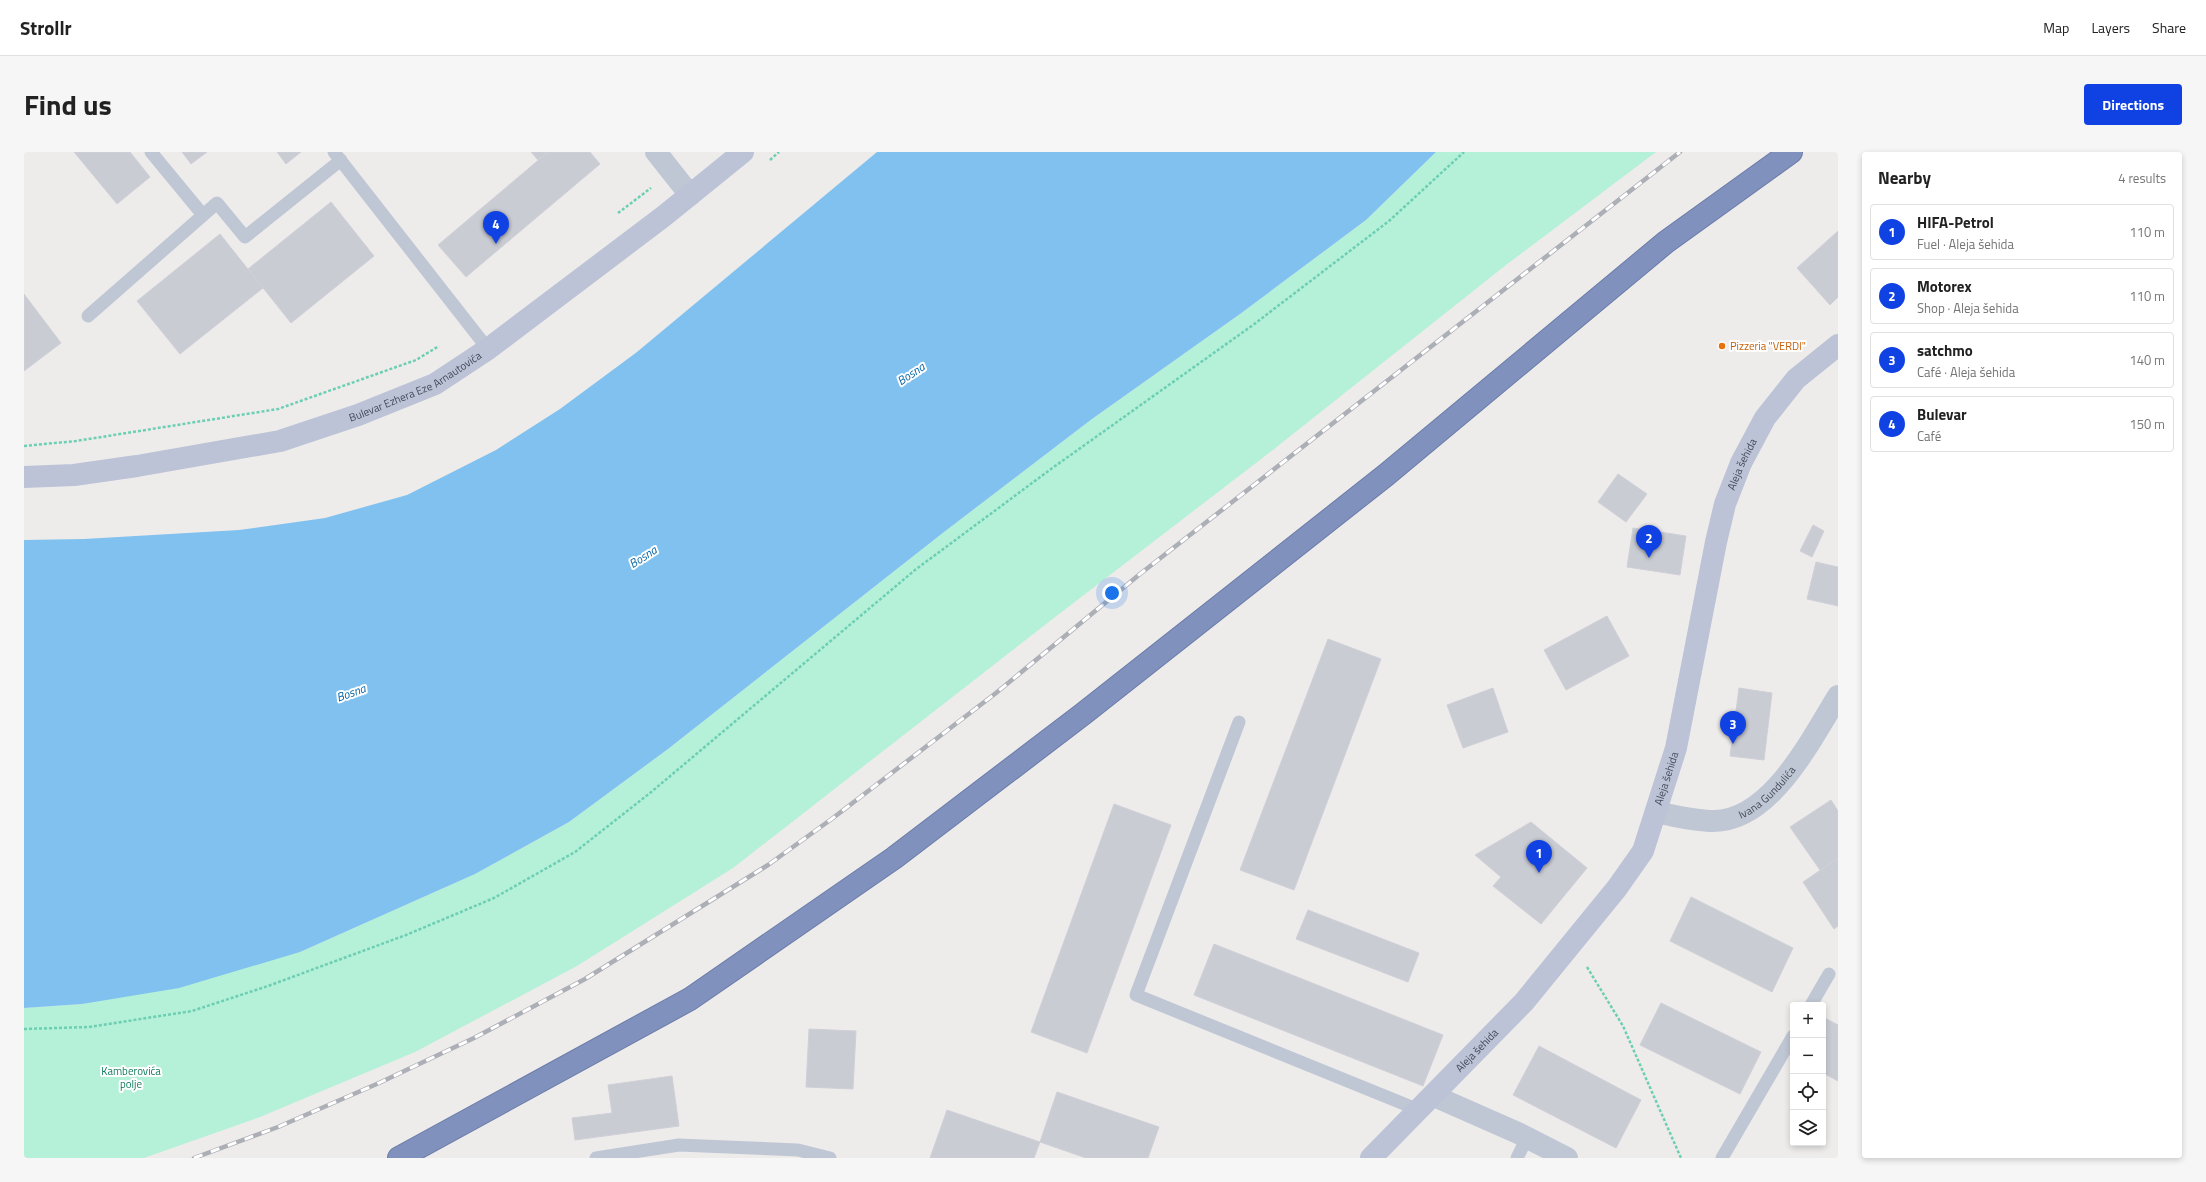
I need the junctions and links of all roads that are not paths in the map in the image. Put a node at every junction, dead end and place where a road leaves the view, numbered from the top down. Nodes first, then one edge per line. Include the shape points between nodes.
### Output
1 (152, 152) edge
2 (656, 152) edge
3 (743, 152) edge
4 (1791, 152) edge
5 (337, 156) edge
6 (690, 195) junction
7 (203, 214) junction
8 (88, 316) dead end
9 (1838, 345) edge
10 (488, 349) junction
11 (24, 476) edge
12 (1838, 696) edge
13 (1239, 722) dead end
14 (1656, 812) junction
15 (1829, 974) dead end
16 (1813, 1002) edge
17 (1792, 1038) edge
18 (1427, 1103) junction
19 (1528, 1138) junction
20 (1374, 1156) edge
21 (399, 1158) edge
22 (596, 1158) edge
23 (830, 1158) edge
24 (1518, 1158) edge
25 (1567, 1158) edge
26 (1722, 1158) edge

1 - 7 lane
2 - 6 street
3 - 6 street, Bulevar Ezhera Eze Arnautovića
4 - 21 highway via 1666,242 1386,475 1089,709 894,858 690,998
5 - 7 lane via 245,237 217,202
5 - 10 lane
6 - 10 street, Bulevar Ezhera Eze Arnautovića
7 - 8 lane
9 - 14 street, Aleja šehida via 1796,379 1765,418 1741,463 1725,504 1676,748
10 - 11 street, Bulevar Ezhera Eze Arnautovića via 435,384 358,415 280,441 105,471 74,475
12 - 14 street, Ivana Gundulića via 1785,777 1754,807 1734,817 1714,821
13 - 18 lane via 1136,995
14 - 18 street, Aleja šehida via 1644,851 1573,942 1524,1002
15 - 16 lane
17 - 26 lane
18 - 19 street
18 - 20 street, Aleja šehida
19 - 24 lane
19 - 25 street
22 - 23 lane via 679,1145 798,1150

